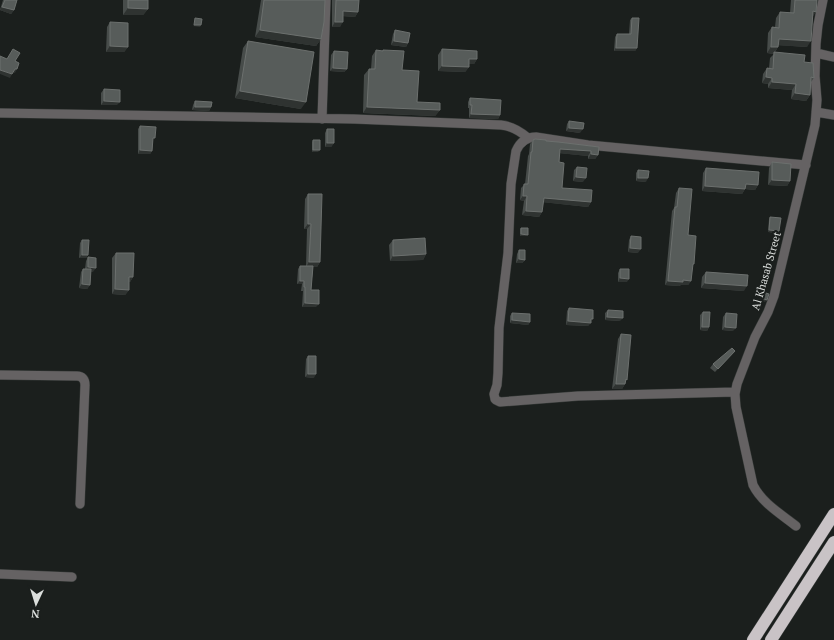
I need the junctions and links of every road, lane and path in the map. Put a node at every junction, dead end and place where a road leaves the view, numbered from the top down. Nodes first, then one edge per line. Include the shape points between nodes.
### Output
1 (326, 0) edge
2 (823, 0) edge
3 (816, 54) junction
4 (834, 57) edge
5 (816, 112) junction
6 (0, 113) edge
7 (834, 115) edge
8 (322, 119) junction
9 (528, 138) junction
10 (806, 165) junction
11 (0, 375) edge
12 (735, 392) junction
13 (80, 504) dead end
14 (834, 514) edge
15 (796, 526) dead end
16 (834, 542) edge
17 (0, 574) edge
18 (72, 577) dead end
19 (753, 640) edge
20 (771, 640) edge

1 - 8 street
2 - 3 street, Al Khasab Street
3 - 4 street
3 - 5 street, Al Khasab Street
5 - 7 street
5 - 10 street, Al Khasab Street
6 - 8 street
8 - 9 street via 501,125 515,128
9 - 10 street
9 - 12 street via 516,151 511,184 508,253 499,328 495,399 500,402 578,396
10 - 12 street, Al Khasab Street via 774,296 755,337
11 - 13 street via 76,376 84,379
12 - 15 street, Al Khasab Street via 753,485 763,499
14 - 19 highway
16 - 20 highway
17 - 18 street

